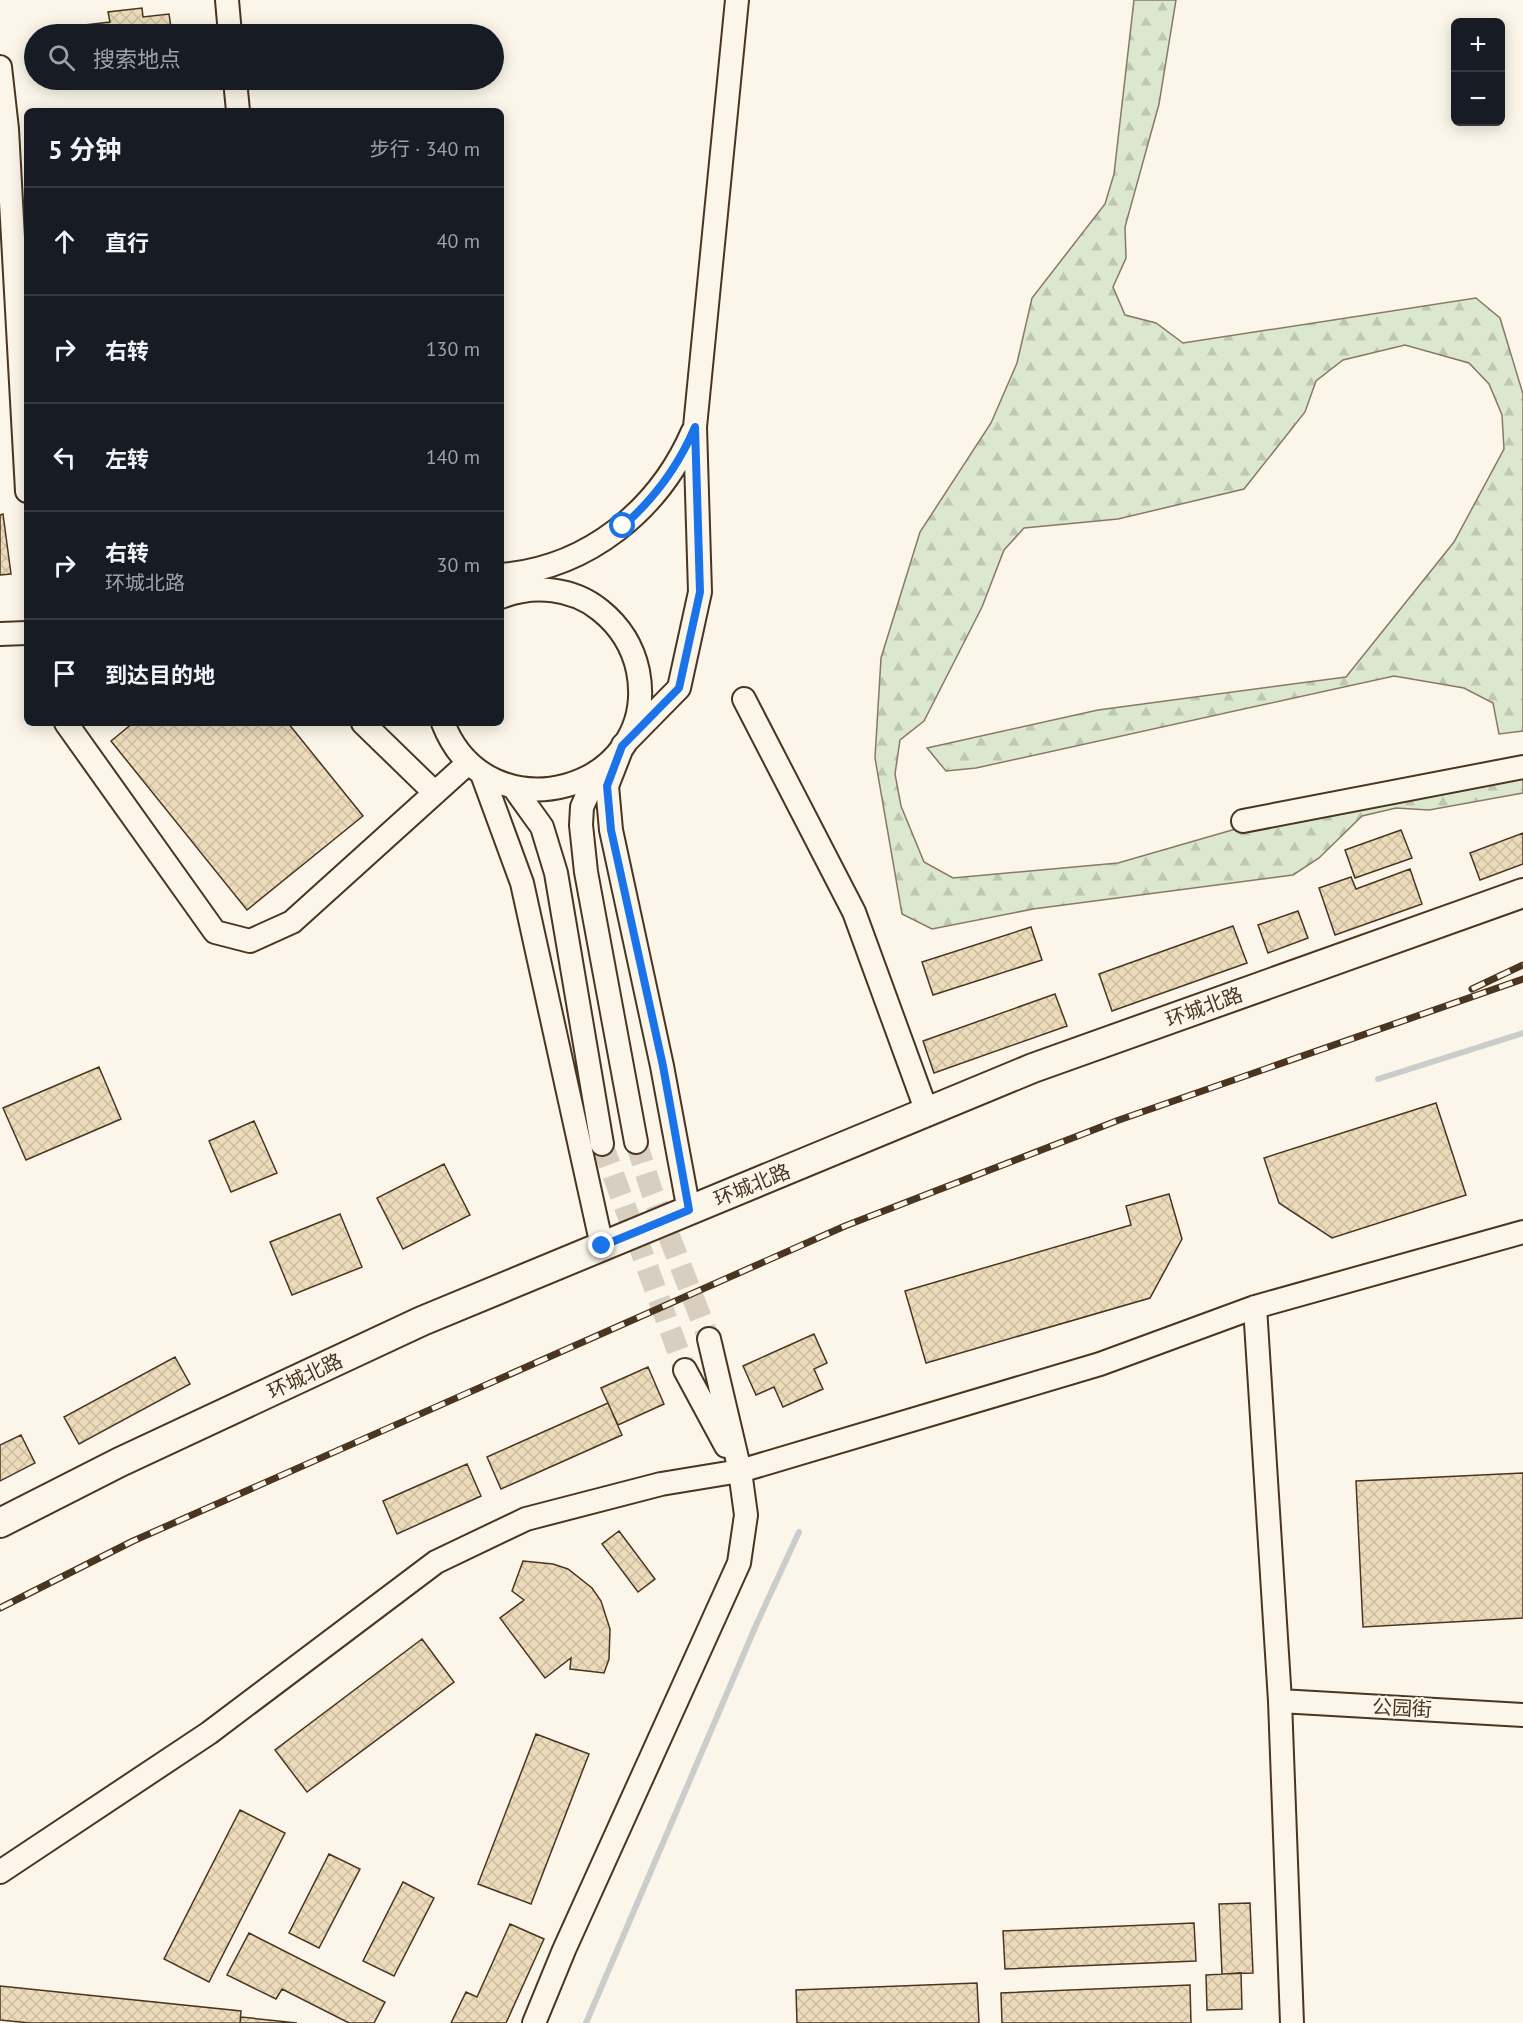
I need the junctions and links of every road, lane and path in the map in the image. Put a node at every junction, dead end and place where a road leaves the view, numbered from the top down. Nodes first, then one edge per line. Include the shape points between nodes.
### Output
1 (227, 0) edge
2 (737, 0) edge
3 (229, 24) edge
4 (0, 67) edge
5 (236, 90) edge
6 (238, 108) edge
7 (695, 427) junction
8 (24, 434) edge
9 (534, 570) junction
10 (504, 578) edge
11 (504, 596) edge
12 (579, 597) junction
13 (24, 633) edge
14 (0, 634) edge
15 (744, 699) dead end
16 (68, 726) edge
17 (366, 726) edge
18 (445, 726) edge
19 (622, 746) junction
20 (1523, 767) edge
21 (475, 769) junction
22 (598, 771) junction
23 (514, 788) junction
24 (435, 793) junction
25 (1243, 821) dead end
26 (1523, 893) edge
27 (927, 1112) junction
28 (636, 1142) tunnel mouth
29 (602, 1144) tunnel mouth
30 (689, 1210) junction
31 (1523, 1232) edge
32 (602, 1246) junction
33 (1255, 1307) junction
34 (709, 1339) tunnel mouth
35 (685, 1370) tunnel mouth
36 (740, 1471) junction
37 (0, 1523) edge
38 (1280, 1701) junction
39 (1523, 1715) edge
40 (0, 1872) edge
41 (534, 2023) edge
42 (1292, 2023) edge

1 - 3 street
2 - 7 street
4 - 8 street via 8,129
5 - 6 street
7 - 9 street via 673,471 642,510 581,553
7 - 19 street via 700,592 679,688
9 - 10 street
9 - 12 street
11 - 12 street via 545,589
12 - 19 street via 608,616 636,661 639,696 631,730
13 - 14 street
15 - 27 street via 854,912
16 - 24 street via 215,932 250,941 292,922
17 - 24 street
18 - 21 street via 457,750
19 - 22 street
19 - 30 street via 607,786 611,830 663,1066
20 - 25 street
21 - 23 street
21 - 24 street
21 - 32 street via 522,883
22 - 23 street via 549,790
22 - 28 street via 582,807 580,825
23 - 29 street via 542,827 556,873
26 - 27 main road, 环城北路 via 1033,1068
27 - 30 main road, 环城北路
30 - 32 main road, 环城北路
31 - 33 street
32 - 37 main road, 环城北路 via 422,1321 120,1462
33 - 36 street via 1100,1364
33 - 38 street
34 - 36 street
35 - 36 street
36 - 40 street via 661,1484 526,1519 436,1562 209,1733
36 - 41 street via 746,1515 739,1563
38 - 39 street, 公园街
38 - 42 street

